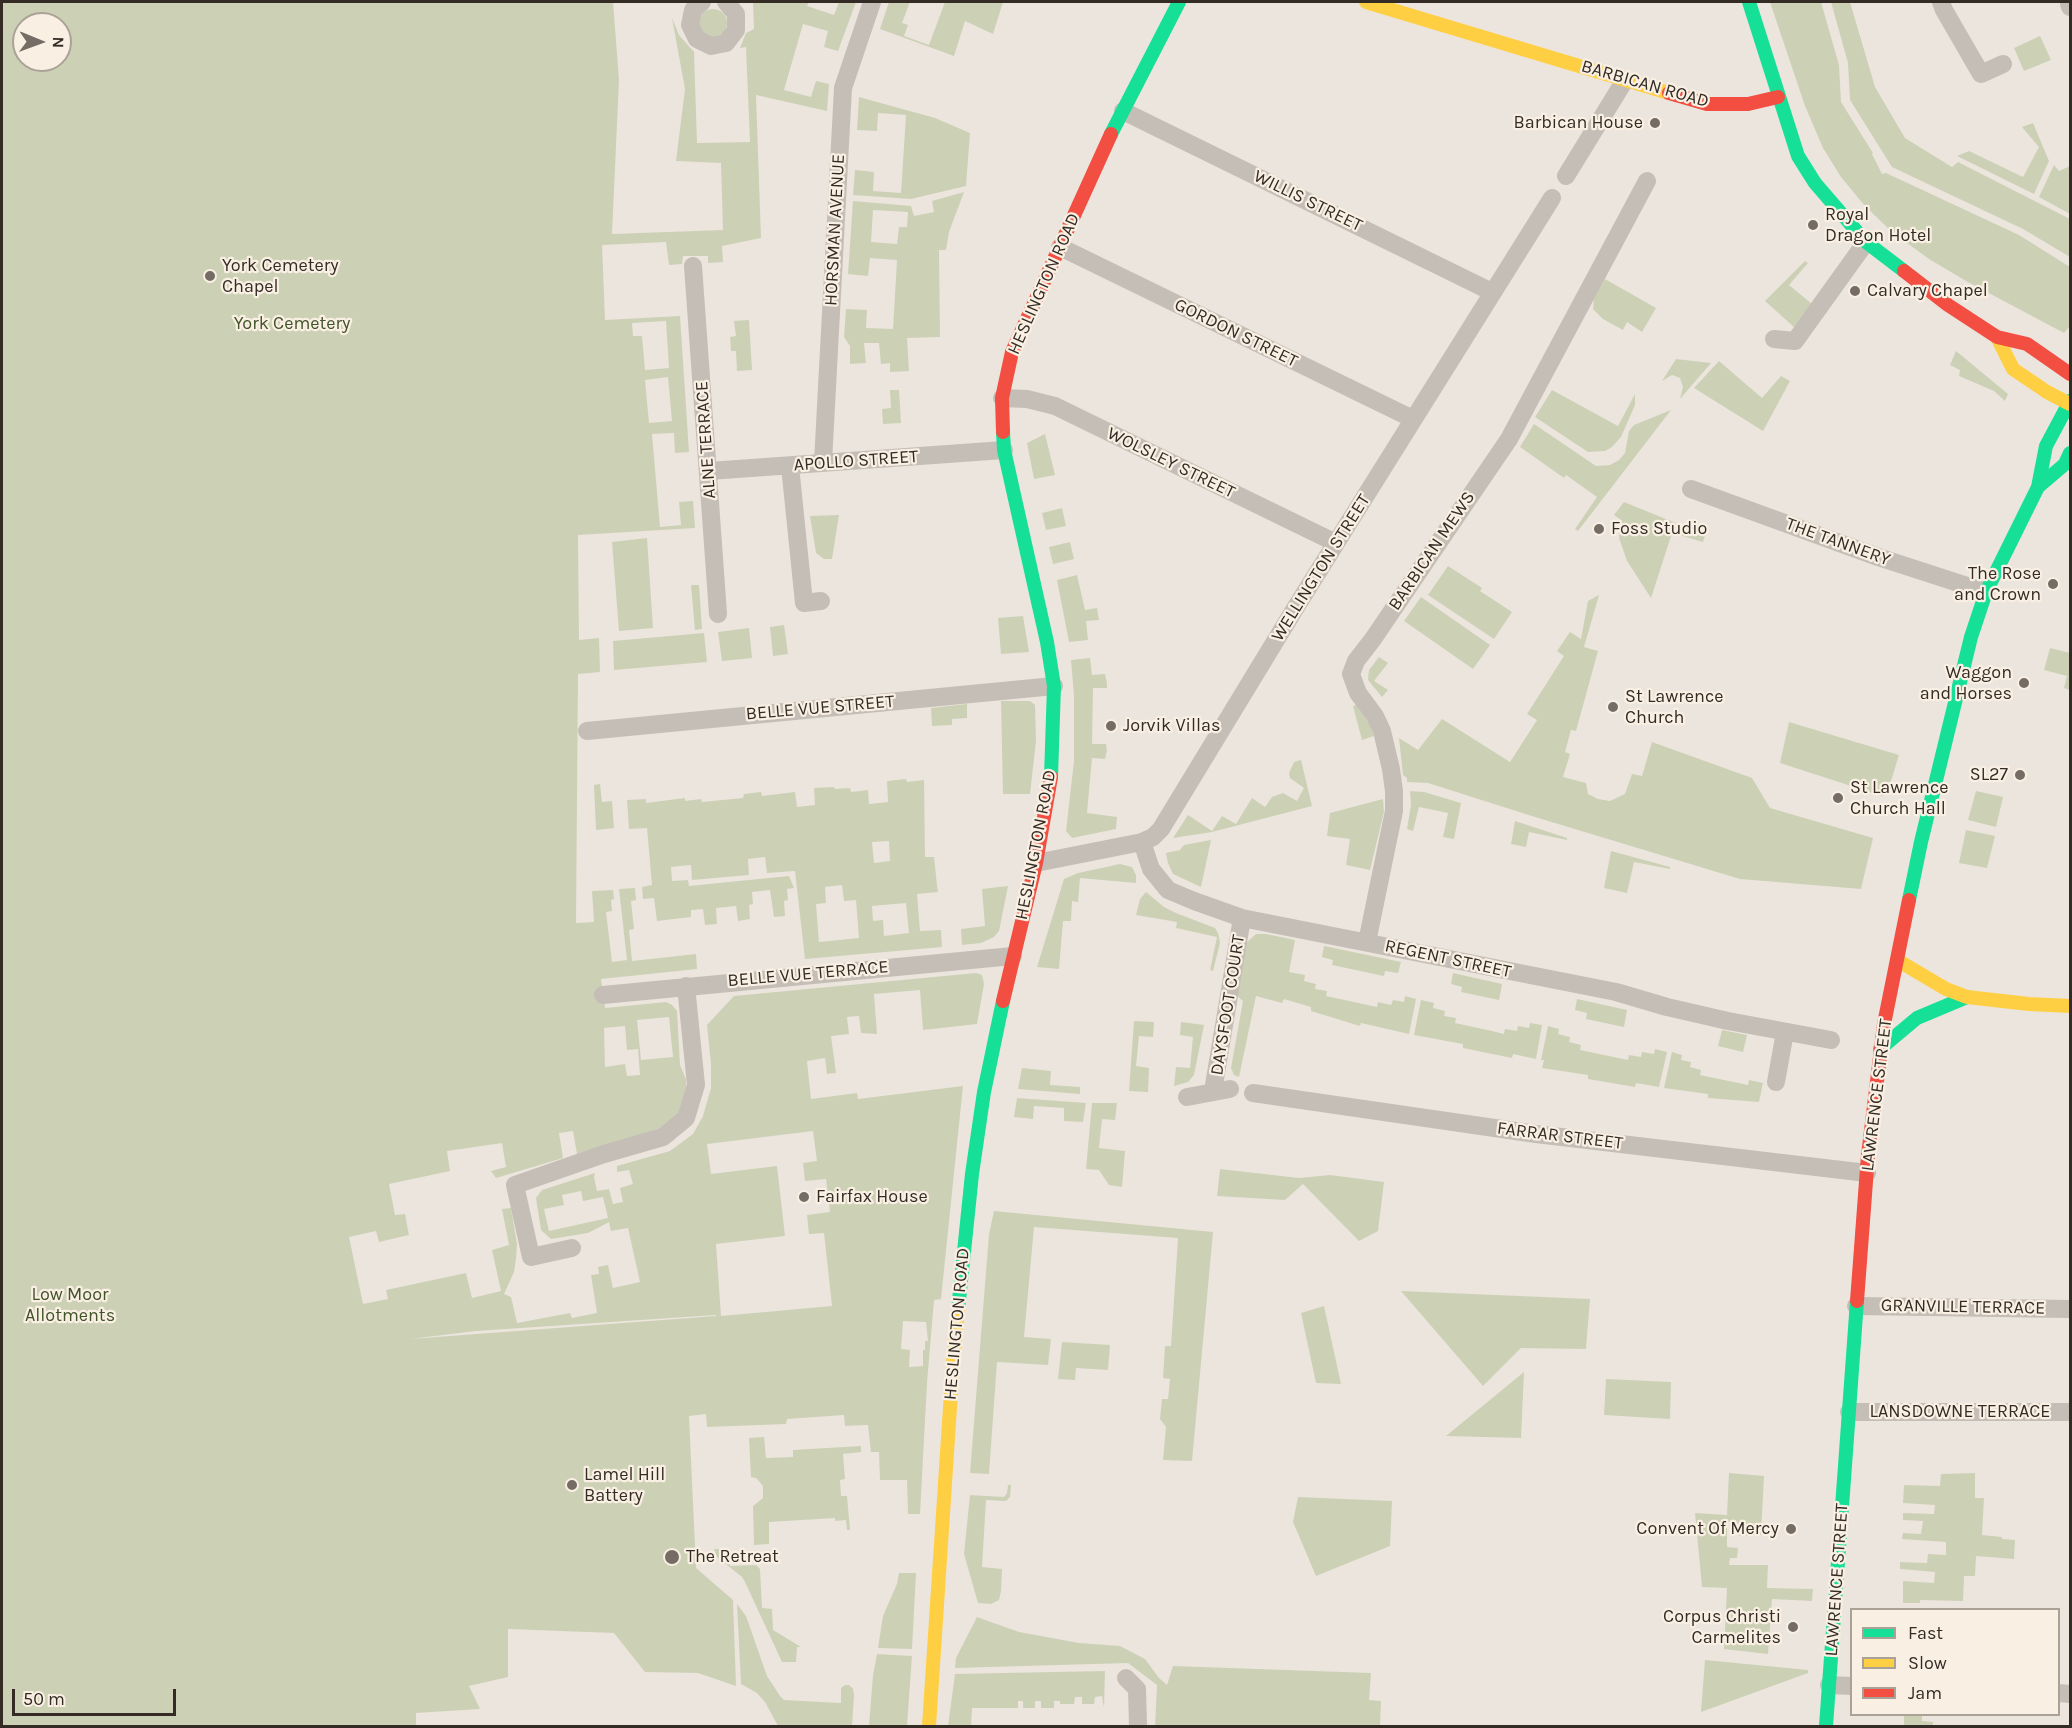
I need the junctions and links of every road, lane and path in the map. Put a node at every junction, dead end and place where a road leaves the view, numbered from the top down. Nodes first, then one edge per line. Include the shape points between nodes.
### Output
1 (702, 2) edge
2 (872, 2) edge
3 (1179, 2) edge
4 (1366, 2) edge
5 (1749, 2) edge
6 (1941, 2) edge
7 (733, 6) edge
8 (2002, 64) dead end
9 (1625, 80) junction
10 (1778, 97) junction
11 (1123, 111) junction
12 (1566, 176) dead end
13 (1647, 181) dead end
14 (1552, 198) dead end
15 (1866, 242) junction
16 (1060, 247) junction
17 (693, 266) dead end
18 (1492, 292) junction
19 (1997, 337) junction
20 (1774, 339) dead end
21 (2070, 374) edge
22 (1002, 398) junction
23 (2070, 403) edge
24 (1413, 419) junction
25 (1004, 450) junction
26 (2070, 453) edge
27 (823, 462) junction
28 (790, 465) junction
29 (708, 471) junction
30 (2038, 487) junction
31 (1691, 489) dead end
32 (1336, 543) junction
33 (1986, 592) junction
34 (821, 601) dead end
35 (718, 614) dead end
36 (1054, 686) junction
37 (587, 731) dead end
38 (1142, 842) junction
39 (1036, 863) junction
40 (1242, 918) junction
41 (1367, 942) junction
42 (1013, 956) junction
43 (1897, 960) junction
44 (686, 986) junction
45 (603, 994) dead end
46 (1967, 997) junction
47 (2070, 1006) edge
48 (1785, 1032) junction
49 (1831, 1040) dead end
50 (1880, 1049) junction
51 (1776, 1082) dead end
52 (1253, 1093) dead end
53 (1187, 1097) dead end
54 (1867, 1173) junction
55 (572, 1248) dead end
56 (1856, 1306) junction
57 (2070, 1309) edge
58 (1849, 1412) junction
59 (2070, 1412) edge
60 (1126, 1678) dead end
61 (1829, 1685) junction
62 (1850, 1686) edge
63 (929, 1726) edge
64 (1138, 1726) edge
65 (1826, 1726) edge

1 - 7 street via 693,10 690,26 703,44 718,45 732,37 736,30
2 - 27 street, HORSMAN AVENUE via 843,88
3 - 11 main road, HESLINGTON ROAD
4 - 9 main road, BARBICAN ROAD
5 - 10 main road
6 - 8 street via 1981,74
9 - 10 main road, BARBICAN ROAD via 1707,104 1748,104
9 - 12 street
10 - 15 main road via 1807,171
11 - 16 main road, HESLINGTON ROAD
11 - 18 street, WILLIS STREET
13 - 41 street, BARBICAN MEWS via 1509,439 1356,661 1351,674 1382,731 1394,801
14 - 18 street, WELLINGTON STREET
15 - 19 main road via 1928,291
15 - 20 street via 1795,341
16 - 22 main road, HESLINGTON ROAD via 1012,352
16 - 24 street, GORDON STREET
17 - 29 street, ALNE TERRACE
18 - 24 street, WELLINGTON STREET
19 - 21 main road via 2027,344
19 - 23 main road via 2013,369
22 - 25 main road, HESLINGTON ROAD
22 - 32 street, WOLSLEY STREET via 1055,406
23 - 30 main road, LAWRENCE STREET via 2046,446
24 - 32 street, WELLINGTON STREET
25 - 27 street, APOLLO STREET
25 - 36 main road, HESLINGTON ROAD
26 - 30 main road, LAWRENCE STREET via 2065,464
27 - 28 street, APOLLO STREET
28 - 29 street, APOLLO STREET
28 - 34 street via 804,603
29 - 35 street, ALNE TERRACE
30 - 33 main road, LAWRENCE STREET
31 - 33 street, THE TANNERY
32 - 38 street, WELLINGTON STREET via 1176,806 1161,829
33 - 43 main road, LAWRENCE STREET via 1947,731
36 - 37 street, BELLE VUE STREET
36 - 39 main road, HESLINGTON ROAD via 1052,770
38 - 39 street, WELLINGTON STREET
38 - 40 street, REGENT STREET via 1151,868 1167,890
39 - 42 main road, HESLINGTON ROAD
40 - 41 street, REGENT STREET
40 - 53 street, DAYSFOOT COURT via 1222,1090
41 - 48 street, REGENT STREET via 1616,992
42 - 44 street, BELLE VUE TERRACE
42 - 63 main road, HESLINGTON ROAD via 982,1103 969,1200 953,1362
43 - 46 main road
43 - 50 main road, LAWRENCE STREET
44 - 45 street, BELLE VUE TERRACE
44 - 55 street via 696,1085 686,1118 663,1137 515,1185 531,1257
46 - 47 main road
46 - 50 main road via 1917,1018
48 - 49 street, REGENT STREET
48 - 51 street
50 - 54 main road, LAWRENCE STREET
52 - 54 street, FARRAR STREET via 1536,1134
54 - 56 main road, LAWRENCE STREET
56 - 57 street, GRANVILLE TERRACE
56 - 58 main road, LAWRENCE STREET
58 - 59 street, LANSDOWNE TERRACE
58 - 61 main road, LAWRENCE STREET
60 - 64 street via 1137,1689
61 - 62 street
61 - 65 main road, LAWRENCE STREET

